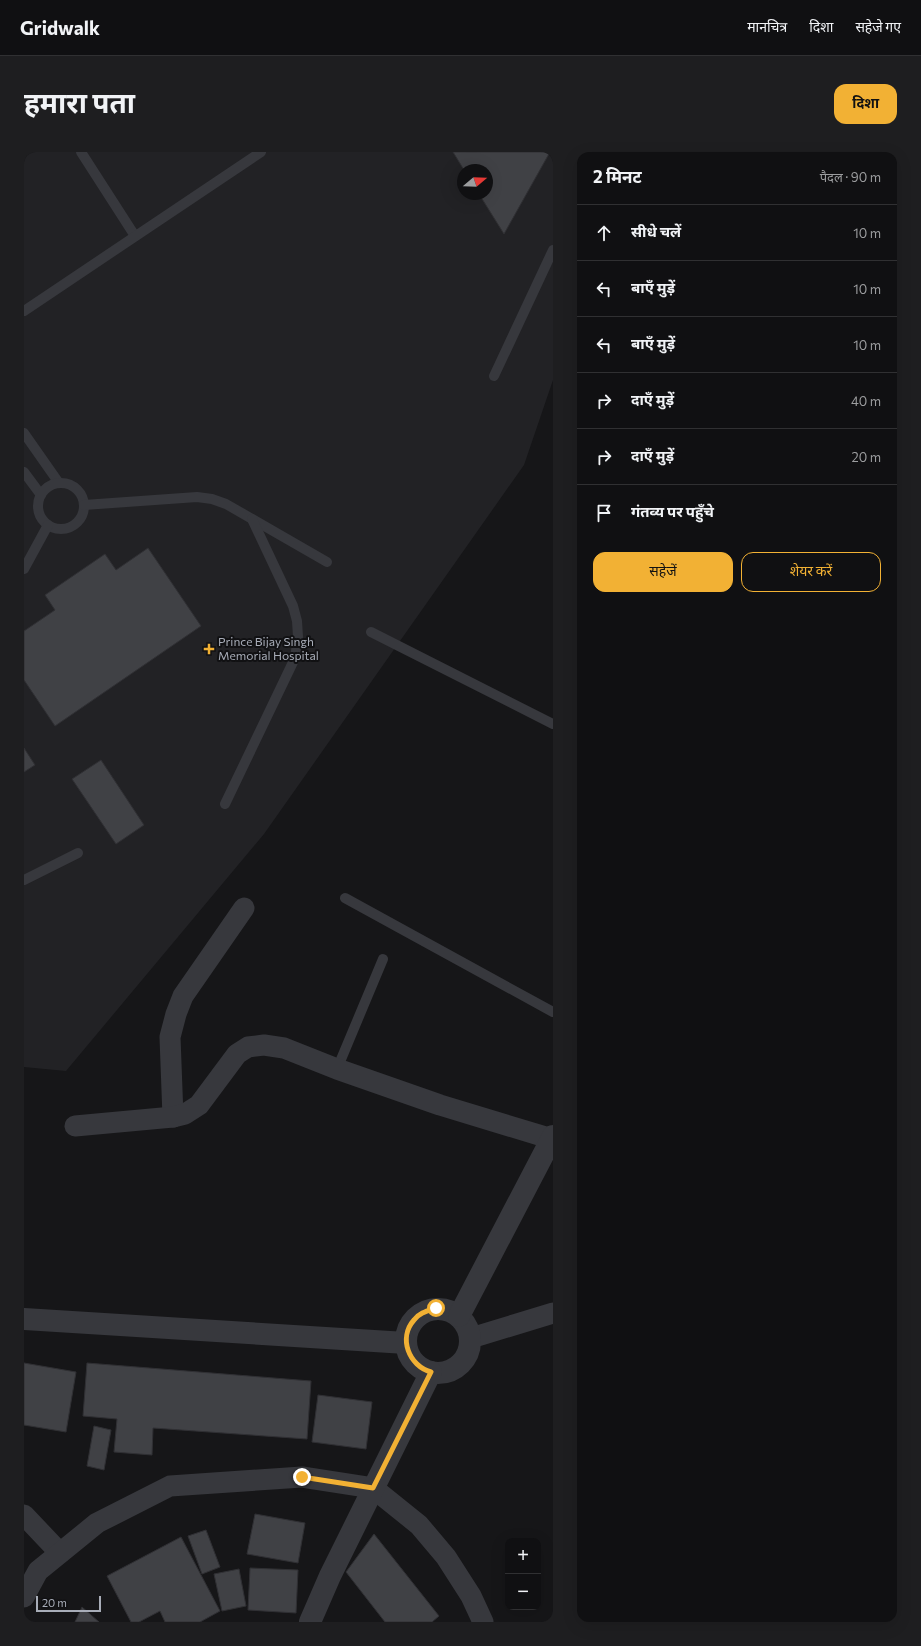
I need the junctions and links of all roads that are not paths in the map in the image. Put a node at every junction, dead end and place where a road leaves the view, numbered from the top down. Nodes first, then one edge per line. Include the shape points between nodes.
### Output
1 (81, 152) edge
2 (261, 152) edge
3 (135, 236) junction
4 (553, 250) edge
5 (24, 312) edge
6 (494, 376) dead end
7 (24, 433) edge
8 (24, 472) edge
9 (59, 483) junction
10 (41, 495) junction
11 (84, 505) junction
12 (252, 519) junction
13 (48, 525) junction
14 (327, 562) dead end
15 (24, 569) edge
16 (371, 632) dead end
17 (553, 724) edge
18 (225, 804) dead end
19 (78, 853) dead end
20 (24, 880) edge
21 (345, 898) dead end
22 (244, 908) dead end
23 (383, 959) dead end
24 (553, 1012) edge
25 (337, 1069) junction
26 (174, 1117) junction
27 (75, 1126) dead end
28 (552, 1137) edge
29 (553, 1314) edge
30 (459, 1316) junction
31 (24, 1319) edge
32 (471, 1338) junction
33 (406, 1342) junction
34 (431, 1372) junction
35 (373, 1488) junction
36 (24, 1515) edge
37 (60, 1553) junction
38 (24, 1597) edge
39 (309, 1620) edge
40 (483, 1622) edge

1 - 3 lane
2 - 3 lane
3 - 5 lane
4 - 6 lane
7 - 9 lane
8 - 10 lane
9 - 10 lane via 48,487
9 - 11 lane via 77,490
10 - 13 lane via 39,512
11 - 12 lane via 198,497 226,504
11 - 13 lane via 81,518 73,526 65,529
12 - 14 lane
12 - 18 lane via 293,606 298,637 295,658 286,680
13 - 15 lane
16 - 17 lane
19 - 20 lane
21 - 24 lane
22 - 26 street via 183,996 176,1014 170,1037
23 - 25 lane
25 - 26 street via 284,1048 264,1045 248,1047 237,1054 199,1104 185,1114
25 - 28 street via 440,1105
26 - 27 street
28 - 30 street
29 - 32 street
30 - 32 street via 467,1326
30 - 33 street via 448,1310 436,1308 423,1312 414,1320
31 - 33 street
32 - 34 street via 469,1351 463,1362 453,1370 441,1374
33 - 34 street via 410,1356 418,1366
34 - 35 street
35 - 37 street via 302,1477 170,1486 97,1523
35 - 39 street
35 - 40 street via 419,1525 446,1556 471,1596
36 - 37 street
37 - 38 street via 38,1571

